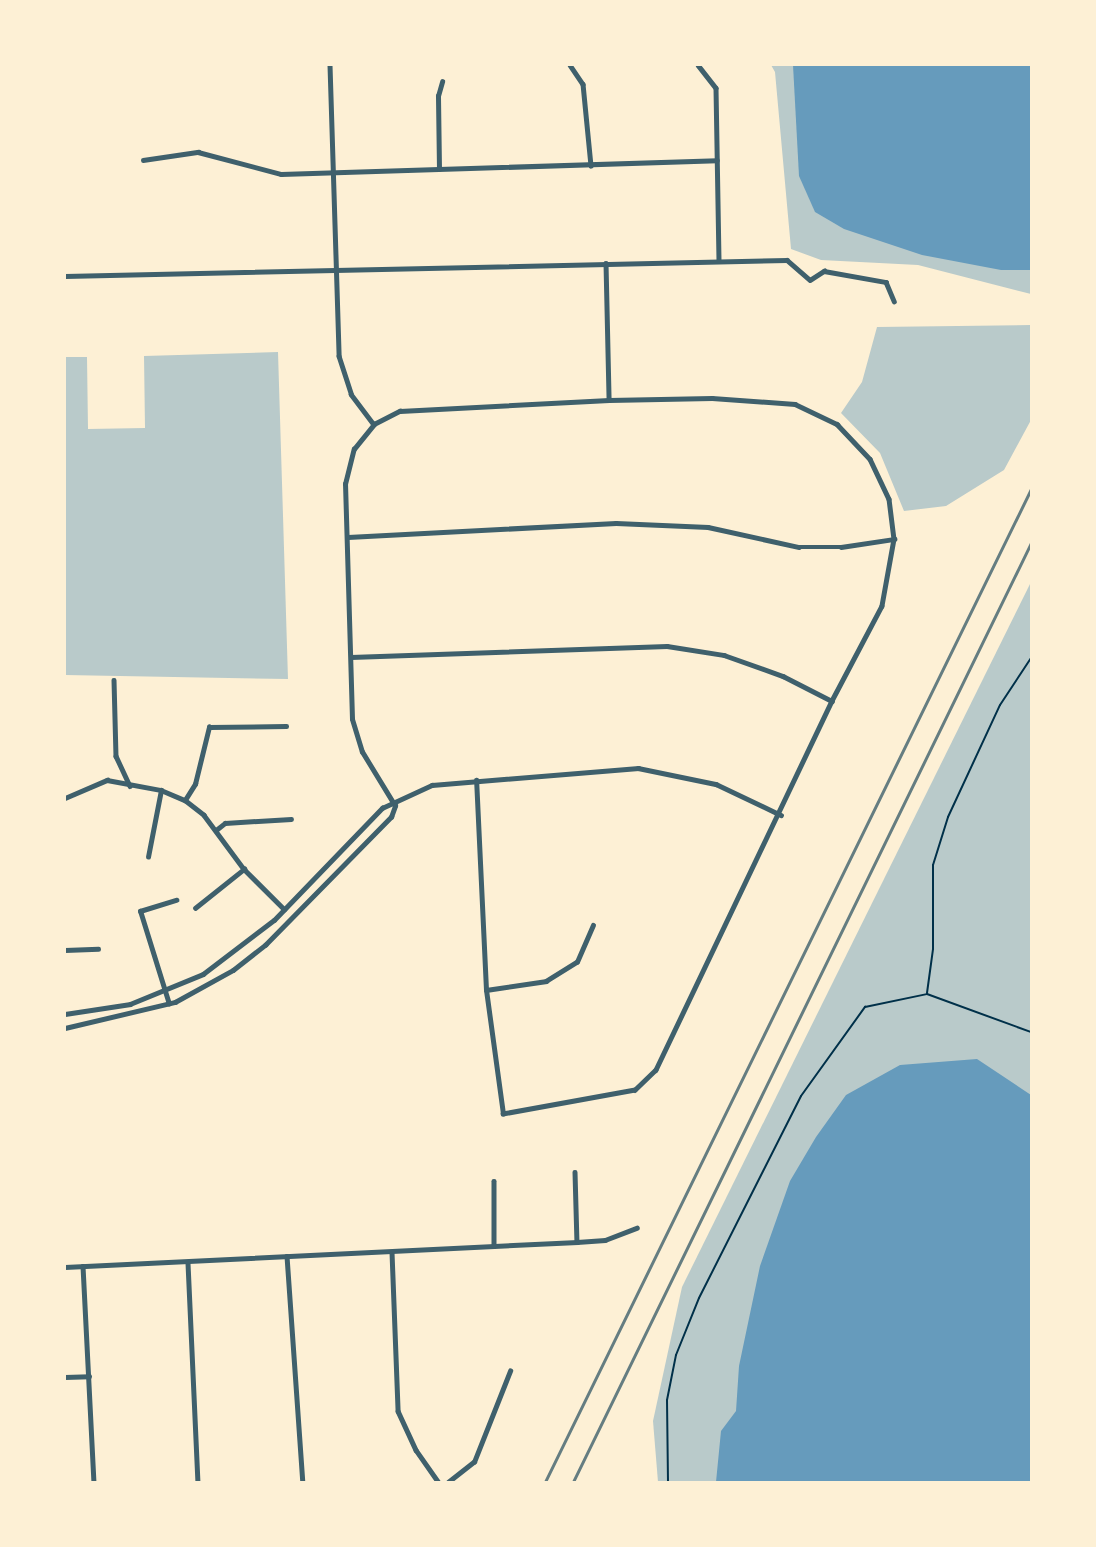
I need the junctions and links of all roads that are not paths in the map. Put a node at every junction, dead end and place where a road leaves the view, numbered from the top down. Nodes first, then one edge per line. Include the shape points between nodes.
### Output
1 (330, 65) edge
2 (570, 65) edge
3 (698, 65) edge
4 (442, 82) dead end
5 (143, 160) dead end
6 (718, 160) junction
7 (591, 166) junction
8 (439, 169) junction
9 (332, 173) junction
10 (719, 260) junction
11 (606, 263) junction
12 (337, 269) junction
13 (65, 276) edge
14 (894, 301) dead end
15 (610, 400) junction
16 (374, 424) junction
17 (348, 537) junction
18 (894, 539) junction
19 (351, 657) junction
20 (114, 680) dead end
21 (832, 701) junction
22 (286, 726) dead end
23 (476, 780) junction
24 (130, 786) junction
25 (161, 790) junction
26 (65, 798) edge
27 (185, 800) junction
28 (395, 806) junction
29 (781, 815) junction
30 (291, 819) dead end
31 (216, 830) junction
32 (148, 857) dead end
33 (244, 869) junction
34 (176, 900) dead end
35 (195, 908) dead end
36 (284, 909) junction
37 (593, 925) dead end
38 (98, 949) dead end
39 (65, 950) edge
40 (486, 990) junction
41 (166, 993) junction
42 (169, 1004) junction
43 (65, 1014) edge
44 (65, 1028) edge
45 (575, 1172) dead end
46 (494, 1181) dead end
47 (637, 1228) dead end
48 (577, 1242) junction
49 (495, 1246) junction
50 (392, 1252) junction
51 (287, 1256) junction
52 (188, 1263) junction
53 (83, 1266) junction
54 (65, 1267) edge
55 (510, 1371) dead end
56 (89, 1376) junction
57 (65, 1377) edge
58 (94, 1482) edge
59 (198, 1482) edge
60 (303, 1482) edge
61 (438, 1482) edge
62 (448, 1482) edge

1 - 9 street
2 - 7 street via 583,84
3 - 6 street via 716,88
4 - 8 street via 438,96
5 - 9 street via 198,152 281,173
6 - 7 street
6 - 10 street
7 - 8 street
8 - 9 street
9 - 12 street
10 - 11 street
10 - 14 street via 786,260 810,280 824,271 886,282
11 - 12 street
11 - 15 street
12 - 13 street
12 - 16 street via 339,356 351,394
15 - 16 street via 400,411
15 - 18 street via 712,398 795,404 837,424 870,459 889,499
16 - 17 street via 348,464
17 - 18 street via 616,523 708,527 799,547 841,547
17 - 19 street
18 - 21 street via 882,606
19 - 21 street via 667,646 724,655 783,676
19 - 28 street via 352,719 362,752
20 - 24 street via 116,756
21 - 29 street
22 - 27 street via 209,727 195,784
23 - 28 street via 432,785
23 - 29 street via 638,768 716,784
23 - 40 street
24 - 25 street
24 - 26 street via 107,780
25 - 27 street
25 - 32 street
27 - 31 street
28 - 36 street via 382,808
28 - 42 street via 391,817 265,945 212,983
29 - 40 street via 656,1070 635,1090 503,1114
30 - 31 street via 225,823
31 - 33 street
33 - 35 street
33 - 36 street
34 - 41 street via 140,911
36 - 41 street via 225,960
37 - 40 street via 577,962 546,981
38 - 39 street
41 - 42 street
41 - 43 street via 107,1010
42 - 44 street
45 - 48 street
46 - 49 street
47 - 48 street via 605,1240
48 - 49 street
49 - 50 street
50 - 51 street
50 - 61 street via 398,1411
51 - 52 street
51 - 60 street
52 - 53 street
52 - 59 street
53 - 54 street
53 - 56 street
55 - 62 street via 474,1462
56 - 57 street
56 - 58 street

